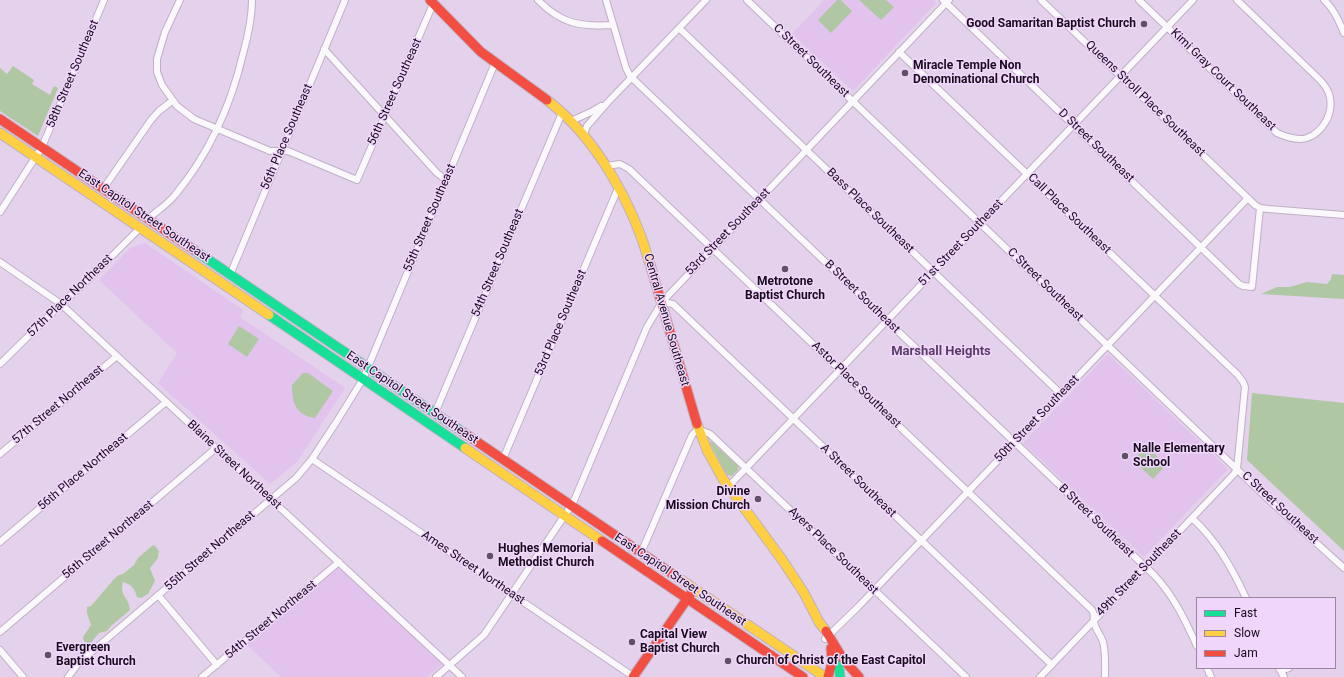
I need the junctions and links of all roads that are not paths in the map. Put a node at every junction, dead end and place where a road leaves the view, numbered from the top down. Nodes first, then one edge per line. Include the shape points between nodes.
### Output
1 (104, 0) edge
2 (180, 0) edge
3 (252, 0) edge
4 (345, 0) edge
5 (538, 0) edge
6 (606, 0) edge
7 (706, 0) edge
8 (747, 0) edge
9 (1041, 0) edge
10 (1139, 0) edge
11 (1193, 0) edge
12 (1237, 0) edge
13 (1324, 0) edge
14 (946, 1) edge
15 (431, 2) edge
16 (613, 25) junction
17 (1167, 27) junction
18 (679, 28) junction
19 (1344, 33) edge
20 (324, 49) junction
21 (899, 52) junction
22 (495, 63) junction
23 (1121, 76) junction
24 (631, 77) junction
25 (172, 101) junction
26 (853, 101) junction
27 (608, 102) junction
28 (562, 113) junction
29 (385, 116) junction
30 (0, 119) edge
31 (571, 121) junction
32 (1074, 125) junction
33 (217, 129) junction
34 (0, 133) edge
35 (584, 134) junction
36 (42, 147) junction
37 (806, 150) junction
38 (281, 151) junction
39 (36, 158) junction
40 (606, 166) junction
41 (1027, 174) junction
42 (446, 180) junction
43 (619, 186) junction
44 (103, 189) junction
45 (1248, 198) junction
46 (760, 199) junction
47 (1260, 208) junction
48 (0, 212) edge
49 (1344, 215) edge
50 (148, 219) junction
51 (980, 223) junction
52 (140, 228) junction
53 (1201, 247) junction
54 (713, 248) junction
55 (0, 262) edge
56 (934, 272) junction
57 (230, 275) junction
58 (1155, 296) junction
59 (662, 302) junction
60 (61, 304) junction
61 (887, 321) junction
62 (1108, 344) junction
63 (117, 356) junction
64 (0, 364) edge
65 (839, 370) junction
66 (365, 373) junction
67 (1061, 394) junction
68 (166, 402) junction
69 (435, 413) junction
70 (793, 419) junction
71 (698, 430) junction
72 (1015, 442) junction
73 (216, 448) junction
74 (0, 454) edge
75 (312, 459) junction
76 (503, 459) junction
77 (746, 468) junction
78 (1237, 469) junction
79 (728, 487) junction
80 (967, 492) junction
81 (270, 499) junction
82 (571, 506) junction
83 (565, 516) junction
84 (1192, 518) junction
85 (921, 540) junction
86 (0, 542) edge
87 (641, 553) junction
88 (339, 562) junction
89 (1145, 567) junction
90 (1344, 568) edge
91 (694, 589) junction
92 (874, 590) junction
93 (512, 594) junction
94 (158, 595) junction
95 (1246, 597) edge
96 (687, 598) junction
97 (1094, 621) junction
98 (0, 632) edge
99 (827, 637) junction
100 (1196, 644) edge
101 (831, 648) junction
102 (0, 650) edge
103 (217, 665) junction
104 (450, 665) junction
105 (1052, 665) junction
106 (23, 677) edge
107 (68, 677) edge
108 (202, 677) edge
109 (436, 677) edge
110 (462, 677) edge
111 (634, 677) edge
112 (803, 677) edge
113 (825, 677) edge
114 (828, 677) edge
115 (840, 677) edge
116 (858, 677) edge
117 (966, 677) edge
118 (1040, 677) edge
119 (1105, 677) edge

1 - 36 street, 58th Street Southeast
2 - 25 street via 165,32 157,59 159,77
3 - 33 street via 249,30 239,71
4 - 20 street, 56th Place Southeast
5 - 16 street via 553,14 571,23 591,26
6 - 16 street
7 - 18 street
8 - 26 street, C Street Southeast
9 - 23 street, Queens Stroll Place Southeast
10 - 17 street, Kimi Gray Court Southeast
11 - 17 street, 51st Street Southeast
12 - 17 street, Kimi Gray Court Southeast via 1320,79 1328,90 1329,115 1326,123 1314,134 1297,139 1277,133
13 - 19 street via 1339,20
14 - 21 street, 53rd Street Southeast
14 - 32 street, D Street Southeast
15 - 22 main road, Central Avenue Southeast via 465,38
15 - 29 street, 56th Street Southeast
16 - 24 street
17 - 23 street, 51st Street Southeast
18 - 24 street
18 - 37 street, Bass Place Southeast
20 - 29 street
20 - 38 street, 56th Place Southeast
21 - 26 street, 53rd Street Southeast
21 - 41 street, Call Place Southeast
22 - 28 main road, Central Avenue Southeast
22 - 42 street, 55th Street Southeast
23 - 32 street, 51st Street Southeast
23 - 45 street, Queens Stroll Place Southeast
24 - 27 street
24 - 46 street, B Street Southeast
25 - 33 street via 188,115
25 - 44 street via 149,122
26 - 37 street, 53rd Street Southeast
26 - 51 street, C Street Southeast
27 - 31 street
27 - 35 street via 587,126
28 - 31 main road, Central Avenue Southeast
28 - 69 street, 54th Street Southeast
29 - 38 street, 56th Street Southeast via 357,180 290,152
29 - 42 street
30 - 36 main road, East Capitol Street Southeast
31 - 35 main road, Central Avenue Southeast
32 - 41 street, 51st Street Southeast
32 - 53 street, D Street Southeast
33 - 38 street via 270,151
33 - 50 street via 206,152 189,177 174,196
34 - 39 main road
35 - 40 main road, Central Avenue Southeast
36 - 39 street, 58th Street Southeast
36 - 44 main road, East Capitol Street Southeast
37 - 46 street, 53rd Street Southeast
37 - 56 street, Bass Place Southeast
38 - 57 street, 56th Place Southeast
39 - 48 street, 58th Street Southeast
39 - 52 main road
40 - 43 main road, Central Avenue Southeast
40 - 54 street, Astor Place Southeast via 620,164 627,167
41 - 51 street, 51st Street Southeast
41 - 58 street, Call Place Southeast
42 - 66 street, 55th Street Southeast
43 - 59 main road, Central Avenue Southeast via 643,240
43 - 76 street, 53rd Place Southeast
44 - 50 main road, East Capitol Street Southeast
45 - 47 street, Queens Stroll Place Southeast
45 - 53 street, 50th Street Southeast
46 - 54 street, 53rd Street Southeast
46 - 61 street, B Street Southeast
47 - 49 street
47 - 53 street, D Street Southeast via 1252,287 1239,284
50 - 57 main road, East Capitol Street Southeast
51 - 56 street, 51st Street Southeast
51 - 62 street, C Street Southeast
52 - 60 street, 57th Place Northeast
52 - 66 main road
53 - 58 street, 50th Street Southeast
54 - 59 street, 53rd Street Southeast
54 - 65 street, Astor Place Southeast
55 - 60 street, Blaine Street Northeast
56 - 61 street, 51st Street Southeast
56 - 67 street, Bass Place Southeast
57 - 66 main road, East Capitol Street Southeast
58 - 62 street, 50th Street Southeast
58 - 78 street, Call Place Southeast via 1243,382 1245,390
59 - 70 street, A Street Southeast via 673,304
59 - 71 main road, Central Avenue Southeast
59 - 82 street, 53rd Street Southeast via 647,327
60 - 63 street, Blaine Street Northeast
60 - 64 street, 57th Place Northeast
61 - 65 street, 51st Street Southeast
61 - 72 street, B Street Southeast
62 - 67 street, 50th Street Southeast
62 - 78 street, C Street Southeast
63 - 68 street, Blaine Street Northeast
63 - 74 street, 57th Street Northeast
65 - 70 street, 51st Street Southeast
65 - 80 street, Astor Place Southeast
66 - 69 main road, East Capitol Street Southeast
66 - 75 street, 55th Street Northeast
66 - 83 main road
67 - 72 street, 50th Street Southeast
68 - 73 street, Blaine Street Northeast
68 - 86 street, 56th Place Northeast
69 - 76 main road, East Capitol Street Southeast
70 - 77 street, 51st Street Southeast
70 - 85 street, A Street Southeast
71 - 77 street, Ayers Place Southeast via 713,436
71 - 79 main road, Central Avenue Southeast
71 - 87 street via 692,435
72 - 80 street, 50th Street Southeast
72 - 89 street, B Street Southeast
73 - 81 street, Blaine Street Northeast
73 - 98 street, 56th Street Northeast
75 - 81 street, 55th Street Northeast via 296,478
75 - 93 street, Ames Street Northeast
76 - 82 main road, East Capitol Street Southeast
77 - 79 street, 51st Street Southeast
77 - 92 street, Ayers Place Southeast
78 - 84 street, 49th Street Southeast
78 - 90 street, C Street Southeast
79 - 99 main road, Central Avenue Southeast via 783,561 804,593
80 - 85 street, 50th Street Southeast
80 - 97 street, Astor Place Southeast via 1092,610
81 - 88 street, Blaine Street Northeast
81 - 94 street, 55th Street Northeast
82 - 83 street, 53rd Street Southeast
82 - 87 main road, East Capitol Street Southeast
83 - 93 street, 53rd Street Southeast
83 - 96 main road
84 - 89 street, 49th Street Southeast
84 - 95 street via 1221,550
85 - 92 street, 50th Street Southeast
85 - 105 street, A Street Southeast
87 - 91 main road, East Capitol Street Southeast
88 - 103 street, 54th Street Northeast
88 - 104 street, Blaine Street Northeast
89 - 97 street, 49th Street Southeast
89 - 100 street, B Street Southeast via 1162,583 1175,602
91 - 96 main road
91 - 113 main road, East Capitol Street Southeast
92 - 99 street, 50th Street Southeast
92 - 117 street, Ayers Place Southeast
93 - 104 street, 53rd Street Southeast via 483,636
93 - 111 street, Ames Street Northeast
94 - 103 street
94 - 107 street, 55th Street Northeast via 84,658
96 - 111 main road
96 - 112 main road
97 - 105 street, 49th Street Southeast
97 - 119 street, Astor Place Southeast via 1105,649
99 - 101 main road
99 - 116 main road, Central Avenue Southeast
101 - 114 main road via 833,663
101 - 115 main road via 838,660
102 - 106 street
103 - 108 street, 54th Street Northeast
104 - 109 street, 53rd Street Southeast
104 - 110 street, Blaine Street Northeast
105 - 118 street, 49th Street Southeast

